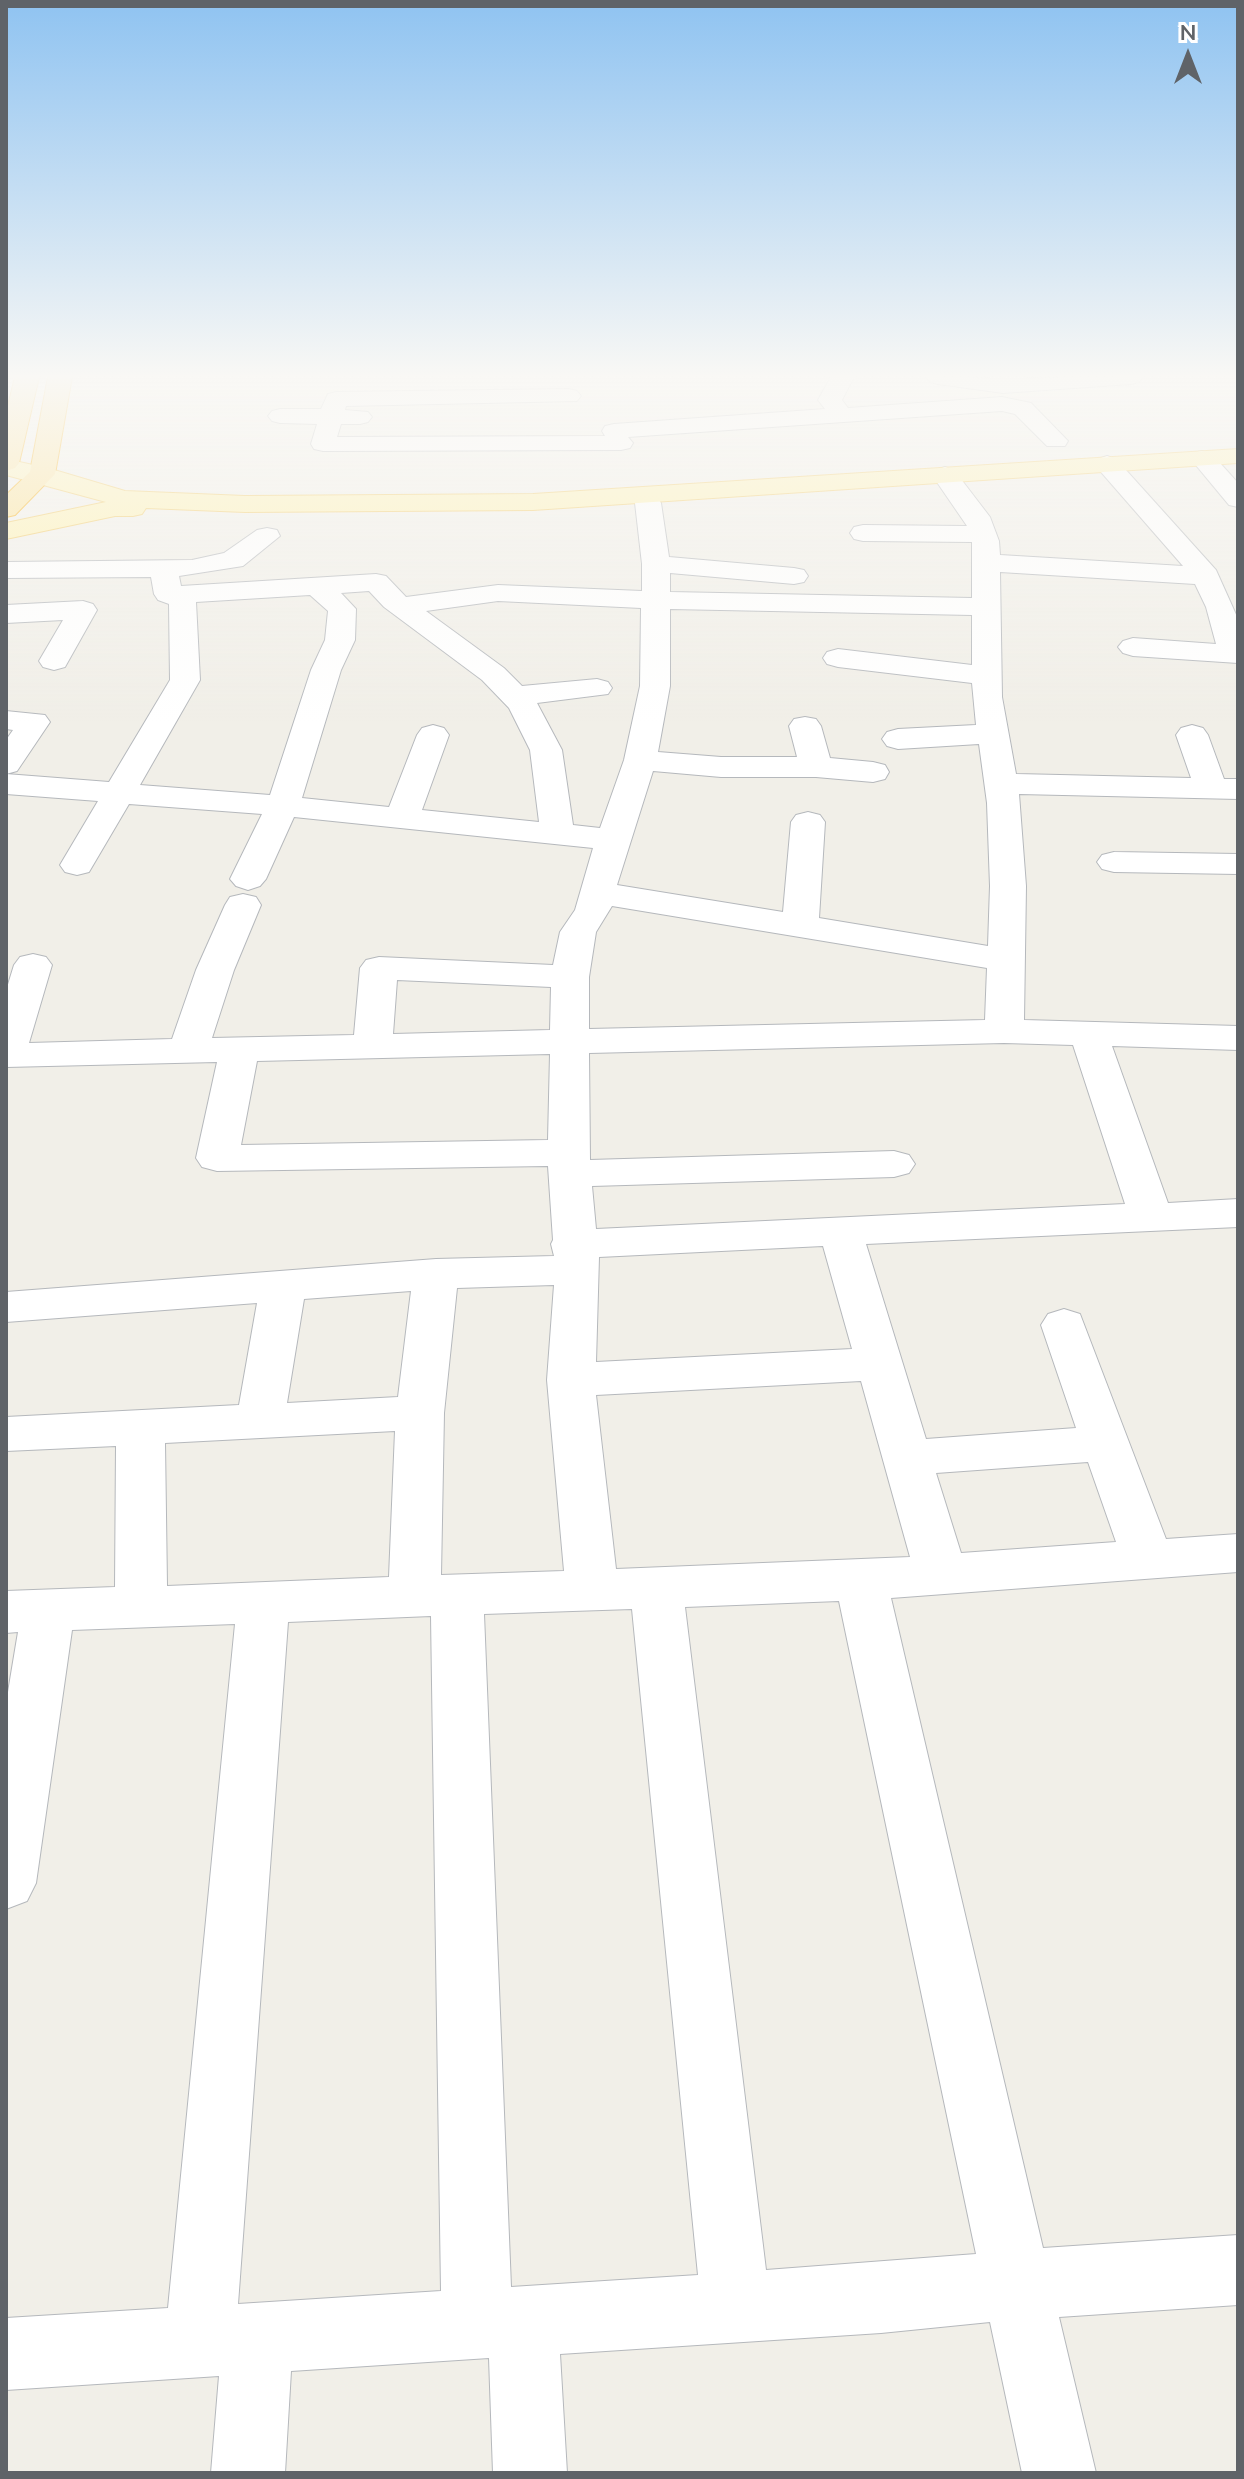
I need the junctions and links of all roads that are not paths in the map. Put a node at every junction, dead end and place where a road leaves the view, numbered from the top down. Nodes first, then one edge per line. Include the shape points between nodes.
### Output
1 (23, 493) edge
2 (92, 493) edge
3 (651, 493) edge
4 (752, 493) edge
5 (959, 493) edge
6 (1132, 493) edge
7 (655, 500) junction
8 (119, 503) junction
9 (6, 509) edge
10 (6, 531) edge
11 (863, 533) dead end
12 (267, 536) dead end
13 (985, 549) junction
14 (656, 564) junction
15 (6, 570) edge
16 (794, 576) dead end
17 (1205, 576) junction
18 (170, 581) junction
19 (317, 586) junction
20 (657, 599) junction
21 (748, 602) junction
22 (401, 606) junction
23 (988, 607) junction
24 (6, 614) edge
25 (751, 632) dead end
26 (1133, 647) dead end
27 (1236, 654) edge
28 (838, 658) dead end
29 (54, 661) dead end
30 (988, 676) junction
31 (597, 688) dead end
32 (514, 696) junction
33 (6, 720) edge
34 (805, 726) dead end
35 (992, 734) junction
36 (433, 735) dead end
37 (1192, 735) dead end
38 (898, 739) dead end
39 (640, 760) junction
40 (6, 764) edge
41 (816, 767) junction
42 (873, 772) dead end
43 (6, 784) edge
44 (1001, 784) junction
45 (1225, 789) edge
46 (121, 793) junction
47 (283, 806) junction
48 (402, 818) junction
49 (808, 822) dead end
50 (557, 832) junction
51 (615, 840) junction
52 (1114, 862) dead end
53 (1238, 864) edge
54 (77, 865) dead end
55 (598, 893) junction
56 (800, 927) junction
57 (1007, 960) junction
58 (33, 965) dead end
59 (570, 977) junction
60 (1004, 1031) junction
61 (1088, 1032) junction
62 (1238, 1038) edge
63 (572, 1041) junction
64 (373, 1046) junction
65 (240, 1049) junction
66 (188, 1051) junction
67 (6, 1054) edge
68 (569, 1163) junction
69 (894, 1164) dead end
70 (1238, 1213) edge
71 (1151, 1217) junction
72 (840, 1230) junction
73 (576, 1257) junction
74 (436, 1274) junction
75 (283, 1286) junction
76 (6, 1307) edge
77 (1064, 1325) dead end
78 (878, 1364) junction
79 (571, 1380) junction
80 (420, 1413) junction
81 (260, 1421) junction
82 (140, 1427) junction
83 (6, 1434) edge
84 (1107, 1443) junction
85 (906, 1458) junction
86 (1238, 1553) edge
87 (1148, 1560) junction
88 (941, 1574) junction
89 (861, 1580) junction
90 (656, 1588) junction
91 (592, 1589) junction
92 (436, 1597) junction
93 (263, 1604) junction
94 (141, 1605) junction
95 (27, 1611) edge
96 (6, 1883) edge
97 (1238, 2270) edge
98 (1016, 2285) junction
99 (736, 2307) junction
100 (500, 2321) junction
101 (229, 2339) junction
102 (6, 2354) edge
103 (248, 2473) edge
104 (530, 2473) edge
105 (1059, 2473) edge

1 - 9 highway
2 - 8 main road
3 - 7 street
4 - 7 main road
5 - 13 street via 977,517
6 - 17 street
7 - 8 main road via 531,511 251,512
7 - 14 street
8 - 10 main road
11 - 13 street
12 - 18 street via 233,560 192,568
13 - 17 street via 1104,568
13 - 23 street
14 - 16 street
14 - 20 street
15 - 18 street
17 - 27 street
18 - 19 street
18 - 46 street via 183,604 185,680
19 - 22 street via 376,582
19 - 47 street via 342,609 340,640
20 - 21 street
20 - 22 street via 501,606 464,587
20 - 39 street via 655,686
21 - 23 street
21 - 25 street
22 - 32 street via 493,674
23 - 30 street
24 - 29 street via 83,610
26 - 27 street
28 - 30 street
30 - 35 street
31 - 32 street
32 - 50 street via 546,750
33 - 40 street via 34,722
34 - 41 street
35 - 38 street
35 - 44 street
36 - 48 street
37 - 45 street
39 - 41 street
39 - 51 street
41 - 42 street
43 - 46 street
44 - 45 street
44 - 57 street
46 - 47 street
46 - 54 street
47 - 48 street
47 - 66 street via 215,970
48 - 50 street
49 - 56 street
50 - 51 street
51 - 55 street
52 - 53 street
55 - 56 street
55 - 59 street via 578,932
56 - 57 street
57 - 60 street
58 - 67 street
59 - 63 street
59 - 64 street via 379,968
60 - 61 street
60 - 63 street
61 - 62 street
61 - 71 street
63 - 64 street
63 - 68 street
64 - 65 street
65 - 66 street
65 - 68 street via 217,1158
66 - 67 street
68 - 69 street
68 - 73 street
70 - 71 street
71 - 72 street
72 - 73 street
72 - 78 street
73 - 74 street
73 - 79 street
74 - 75 street
74 - 80 street
75 - 76 street
75 - 81 street
77 - 84 street
78 - 79 street
78 - 85 street
79 - 91 street
80 - 81 street
80 - 92 street
81 - 82 street
82 - 83 street
82 - 94 street
84 - 85 street
84 - 87 street
85 - 88 street
86 - 87 street
87 - 88 street
88 - 89 street
89 - 90 street
89 - 98 street
90 - 91 street
90 - 99 street
91 - 92 street
92 - 93 street
92 - 100 street
93 - 94 street
93 - 101 street
94 - 95 street
95 - 96 street
97 - 98 street
98 - 99 street
98 - 105 street
99 - 100 street
100 - 101 street
100 - 104 street
101 - 102 street
101 - 103 street

